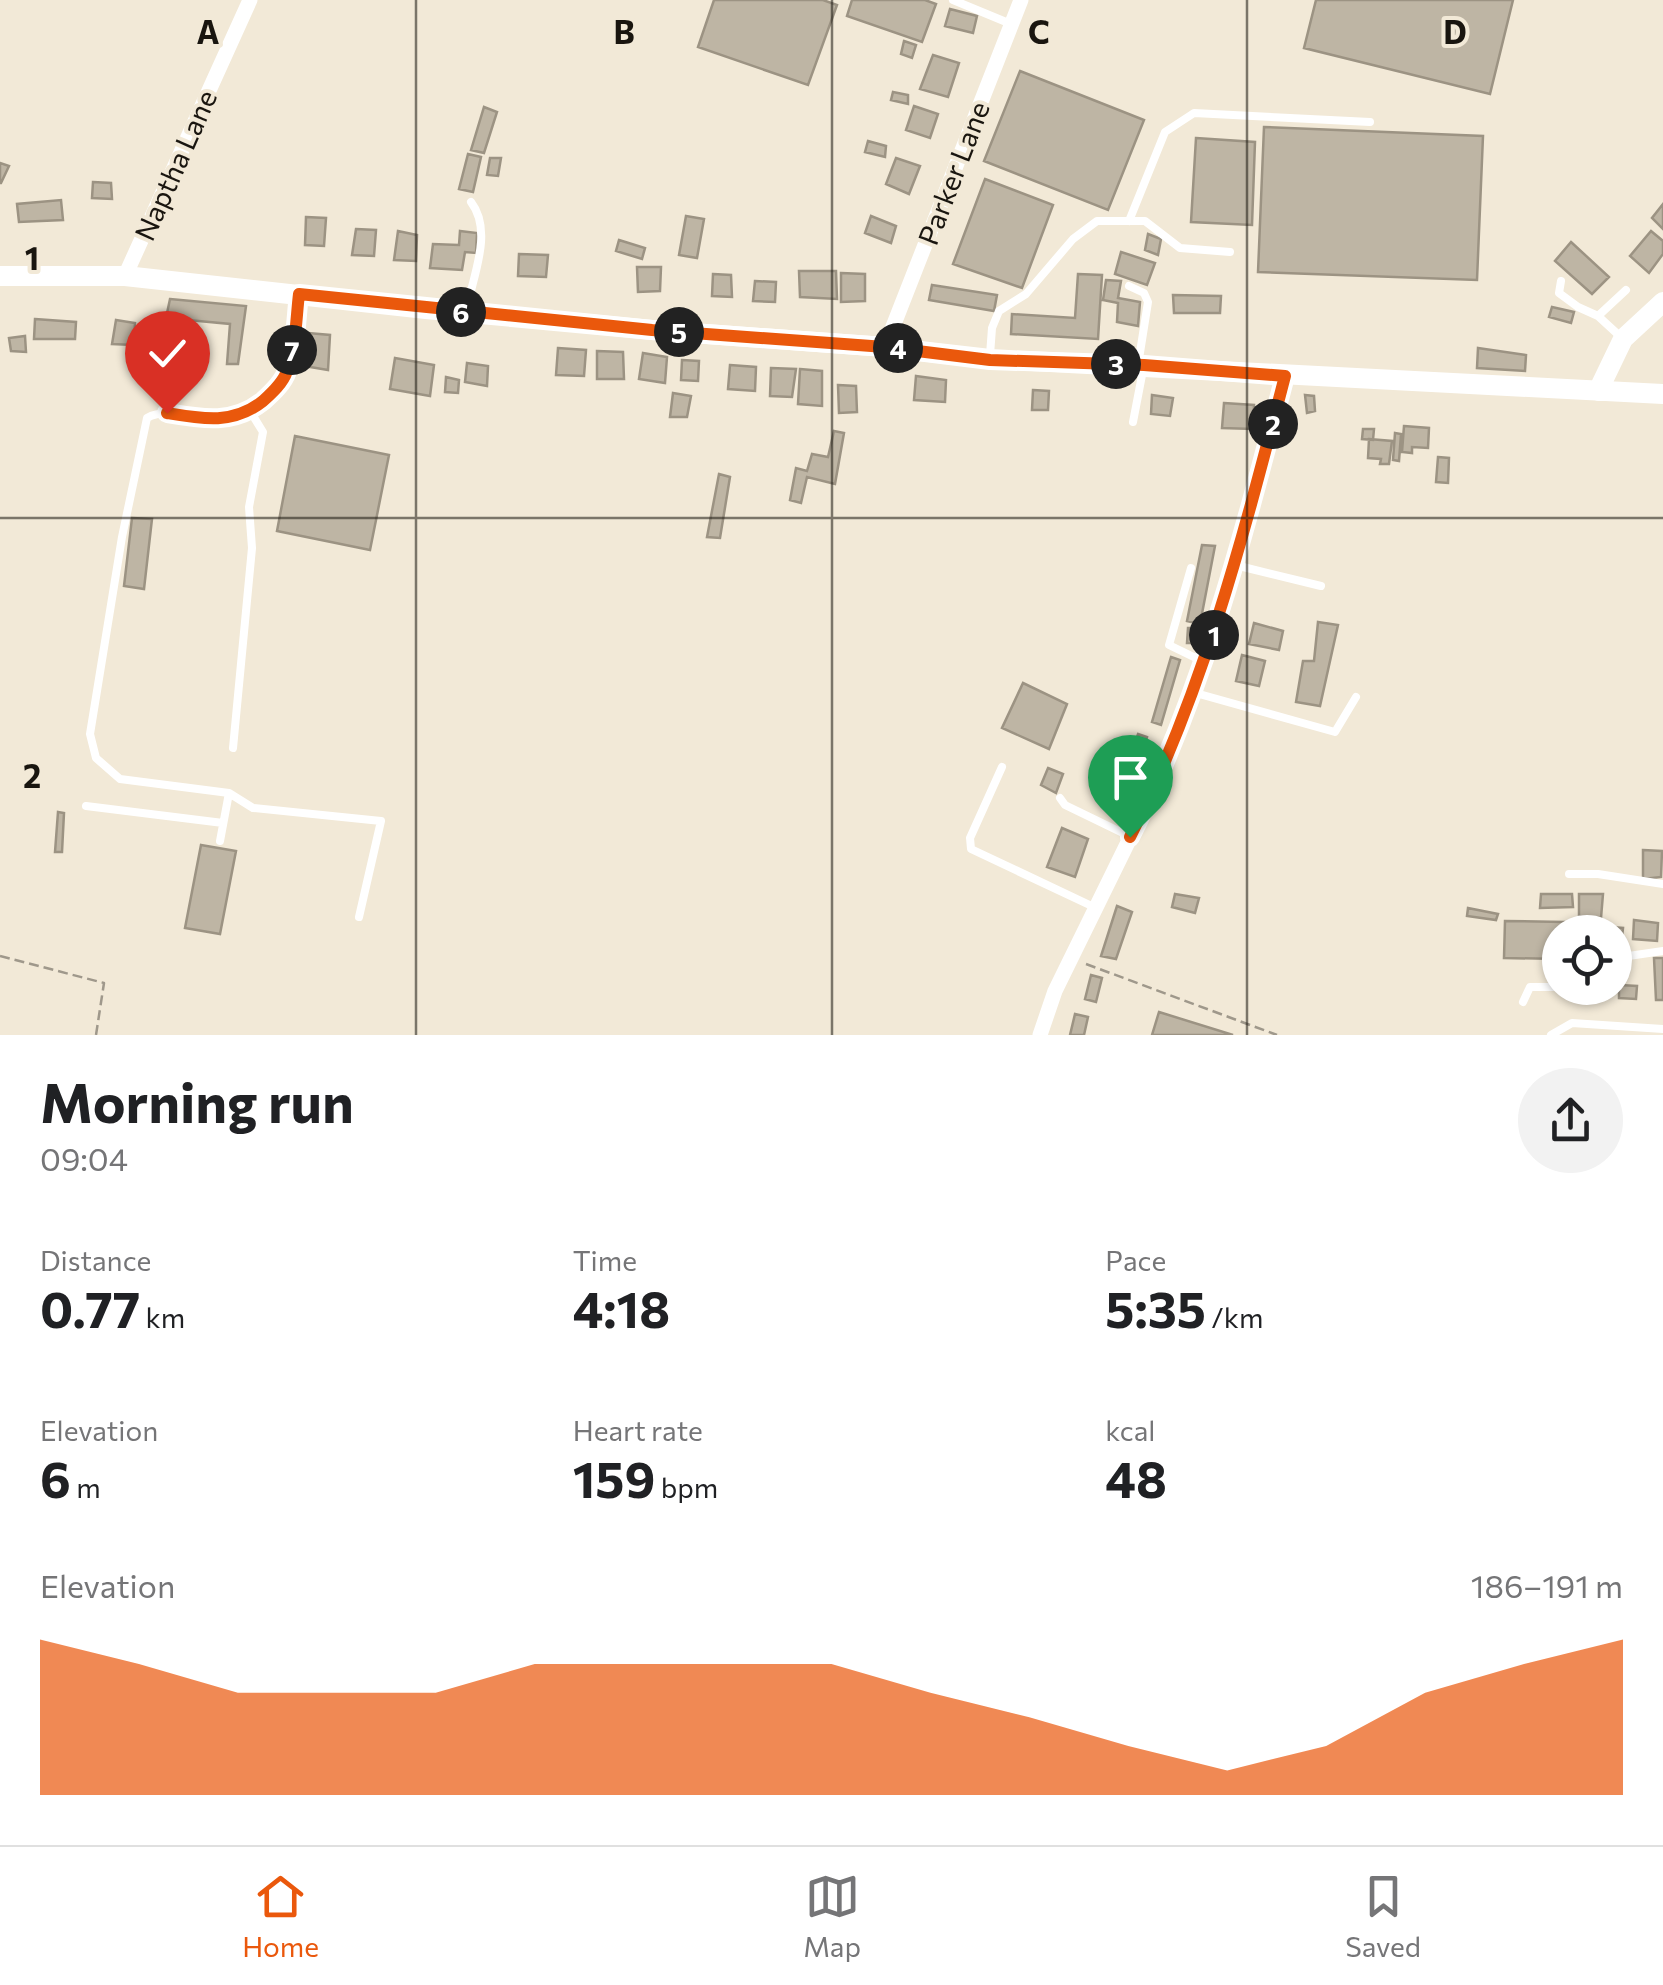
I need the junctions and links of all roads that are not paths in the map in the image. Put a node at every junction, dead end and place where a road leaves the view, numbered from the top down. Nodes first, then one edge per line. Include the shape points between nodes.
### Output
1 (250, 0) edge
2 (953, 0) edge
3 (1021, 0) edge
4 (1012, 24) junction
5 (1370, 122) dead end
6 (471, 202) dead end
7 (1129, 221) junction
8 (1230, 252) dead end
9 (0, 276) edge
10 (125, 276) junction
11 (1561, 281) dead end
12 (1129, 286) dead end
13 (1626, 290) dead end
14 (299, 294) junction
15 (1663, 302) edge
16 (466, 312) junction
17 (1598, 316) junction
18 (1623, 338) junction
19 (885, 347) junction
20 (990, 360) junction
21 (1141, 365) junction
22 (1285, 376) junction
23 (1598, 391) junction
24 (1663, 394) edge
25 (250, 411) junction
26 (1133, 422) dead end
27 (1235, 565) junction
28 (1191, 568) dead end
29 (1320, 586) dead end
30 (1204, 662) junction
31 (1192, 692) junction
32 (1356, 698) dead end
33 (233, 748) dead end
34 (1002, 767) dead end
35 (228, 793) junction
36 (1060, 798) dead end
37 (86, 806) dead end
38 (223, 823) junction
39 (1130, 837) junction
40 (220, 841) dead end
41 (1568, 874) dead end
42 (1663, 884) edge
43 (1096, 908) junction
44 (359, 917) dead end
45 (1663, 952) edge
46 (1632, 956) edge
47 (1542, 987) edge
48 (1524, 1002) dead end
49 (1663, 1029) edge
50 (1631, 1032) edge
51 (1040, 1035) edge
52 (1551, 1035) edge

1 - 10 street, Naptha Lane
2 - 4 lane
3 - 4 street, Parker Lane
4 - 19 street, Parker Lane
5 - 7 lane via 1194,114 1164,132
6 - 16 lane via 482,220
7 - 8 lane via 1145,221 1180,248
7 - 20 lane via 1097,221 1026,294 998,311
9 - 10 street
10 - 14 street
11 - 17 lane via 1558,293
12 - 21 lane via 1148,302
13 - 17 lane
14 - 16 street
14 - 25 lane via 286,375
15 - 18 street
16 - 19 street
17 - 18 lane
18 - 23 street
19 - 20 street
20 - 21 street
21 - 22 street
21 - 26 lane
22 - 23 street
22 - 27 street
23 - 24 street
25 - 33 lane via 263,432 249,507 252,548
25 - 35 lane via 224,420 157,412 147,418 90,734 96,758 120,779
27 - 29 lane
27 - 30 street
28 - 30 lane via 1169,645
30 - 31 street
31 - 32 lane via 1335,732
31 - 39 street
34 - 43 lane via 970,838 971,850
35 - 38 lane
35 - 44 lane via 253,808 381,821
36 - 39 lane
37 - 38 lane
38 - 40 lane
39 - 43 street
41 - 42 lane
43 - 51 street
45 - 46 lane
47 - 48 lane via 1530,987
49 - 50 lane
50 - 52 lane via 1572,1022

